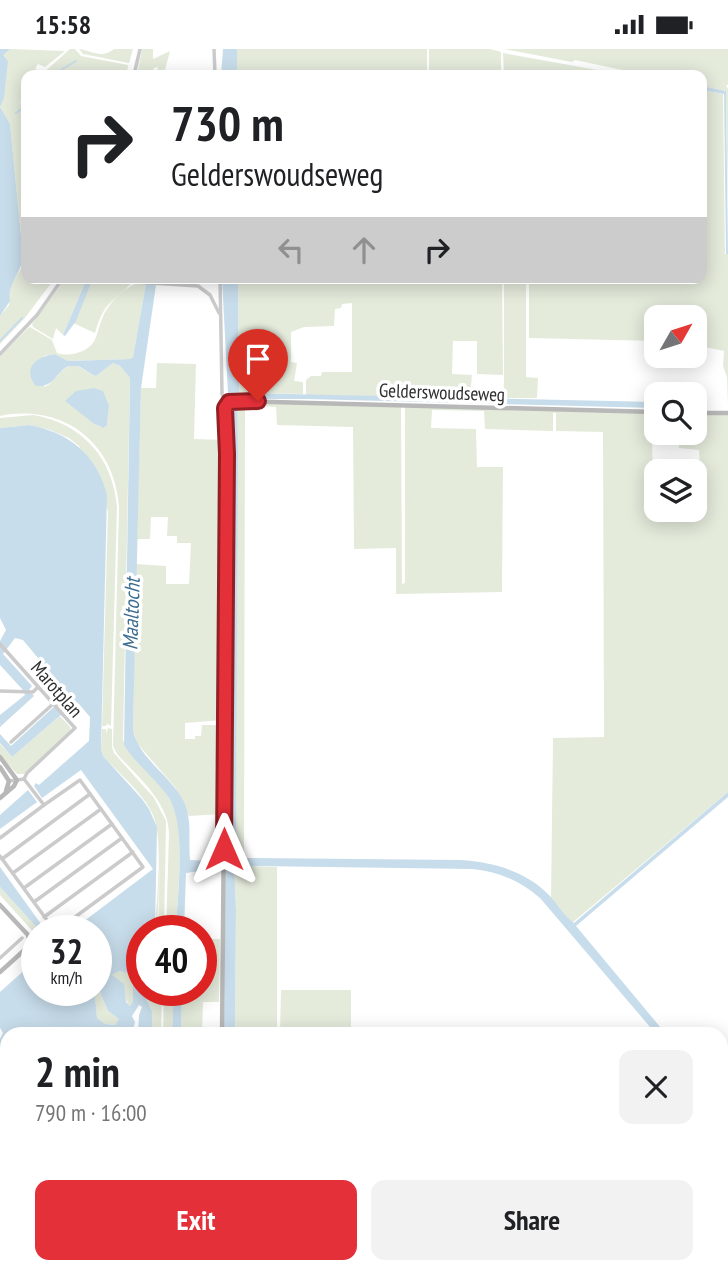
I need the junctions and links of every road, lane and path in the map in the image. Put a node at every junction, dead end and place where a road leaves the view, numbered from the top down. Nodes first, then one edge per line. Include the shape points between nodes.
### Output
1 (139, 49) edge
2 (214, 49) edge
3 (135, 70) edge
4 (215, 70) edge
5 (59, 284) edge
6 (153, 284) edge
7 (220, 284) edge
8 (220, 314) junction
9 (0, 353) edge
10 (228, 403) junction
11 (644, 412) edge
12 (707, 413) edge
13 (728, 414) edge
14 (0, 644) edge
15 (37, 688) junction
16 (1, 692) edge
17 (54, 704) junction
18 (11, 741) dead end
19 (0, 757) edge
20 (0, 767) edge
21 (24, 779) junction
22 (17, 780) junction
23 (9, 781) junction
24 (90, 794) junction
25 (2, 797) edge
26 (44, 805) junction
27 (101, 809) junction
28 (111, 824) junction
29 (0, 838) edge
30 (122, 838) junction
31 (133, 852) junction
32 (1, 857) edge
33 (13, 873) junction
34 (24, 888) junction
35 (34, 902) junction
36 (0, 905) edge
37 (43, 915) edge
38 (47, 915) edge
39 (78, 915) edge
40 (21, 933) edge
41 (21, 938) edge
42 (21, 953) edge
43 (0, 958) edge
44 (0, 972) edge
45 (222, 1027) edge

1 - 3 street
2 - 4 street
5 - 9 street via 37,315
6 - 8 street via 202,287
7 - 8 street
8 - 10 street via 222,394
10 - 11 street, Gelderswoudseweg
10 - 45 street
12 - 13 street
14 - 15 street, Marotplan
15 - 16 street via 33,692
15 - 17 street, Marotplan
17 - 18 street
17 - 21 street, Marotplan via 75,730
19 - 22 street
20 - 23 street
21 - 22 street
21 - 26 street
22 - 23 street
22 - 25 street
23 - 25 street
24 - 26 street via 78,781
24 - 27 street
24 - 32 street
26 - 29 street
27 - 28 street
27 - 33 street
28 - 30 street
28 - 34 street
30 - 31 street
30 - 35 street
31 - 38 street
31 - 39 street via 143,867
32 - 33 street
33 - 34 street
34 - 35 street
35 - 37 street
36 - 40 street
41 - 43 street
42 - 44 street

